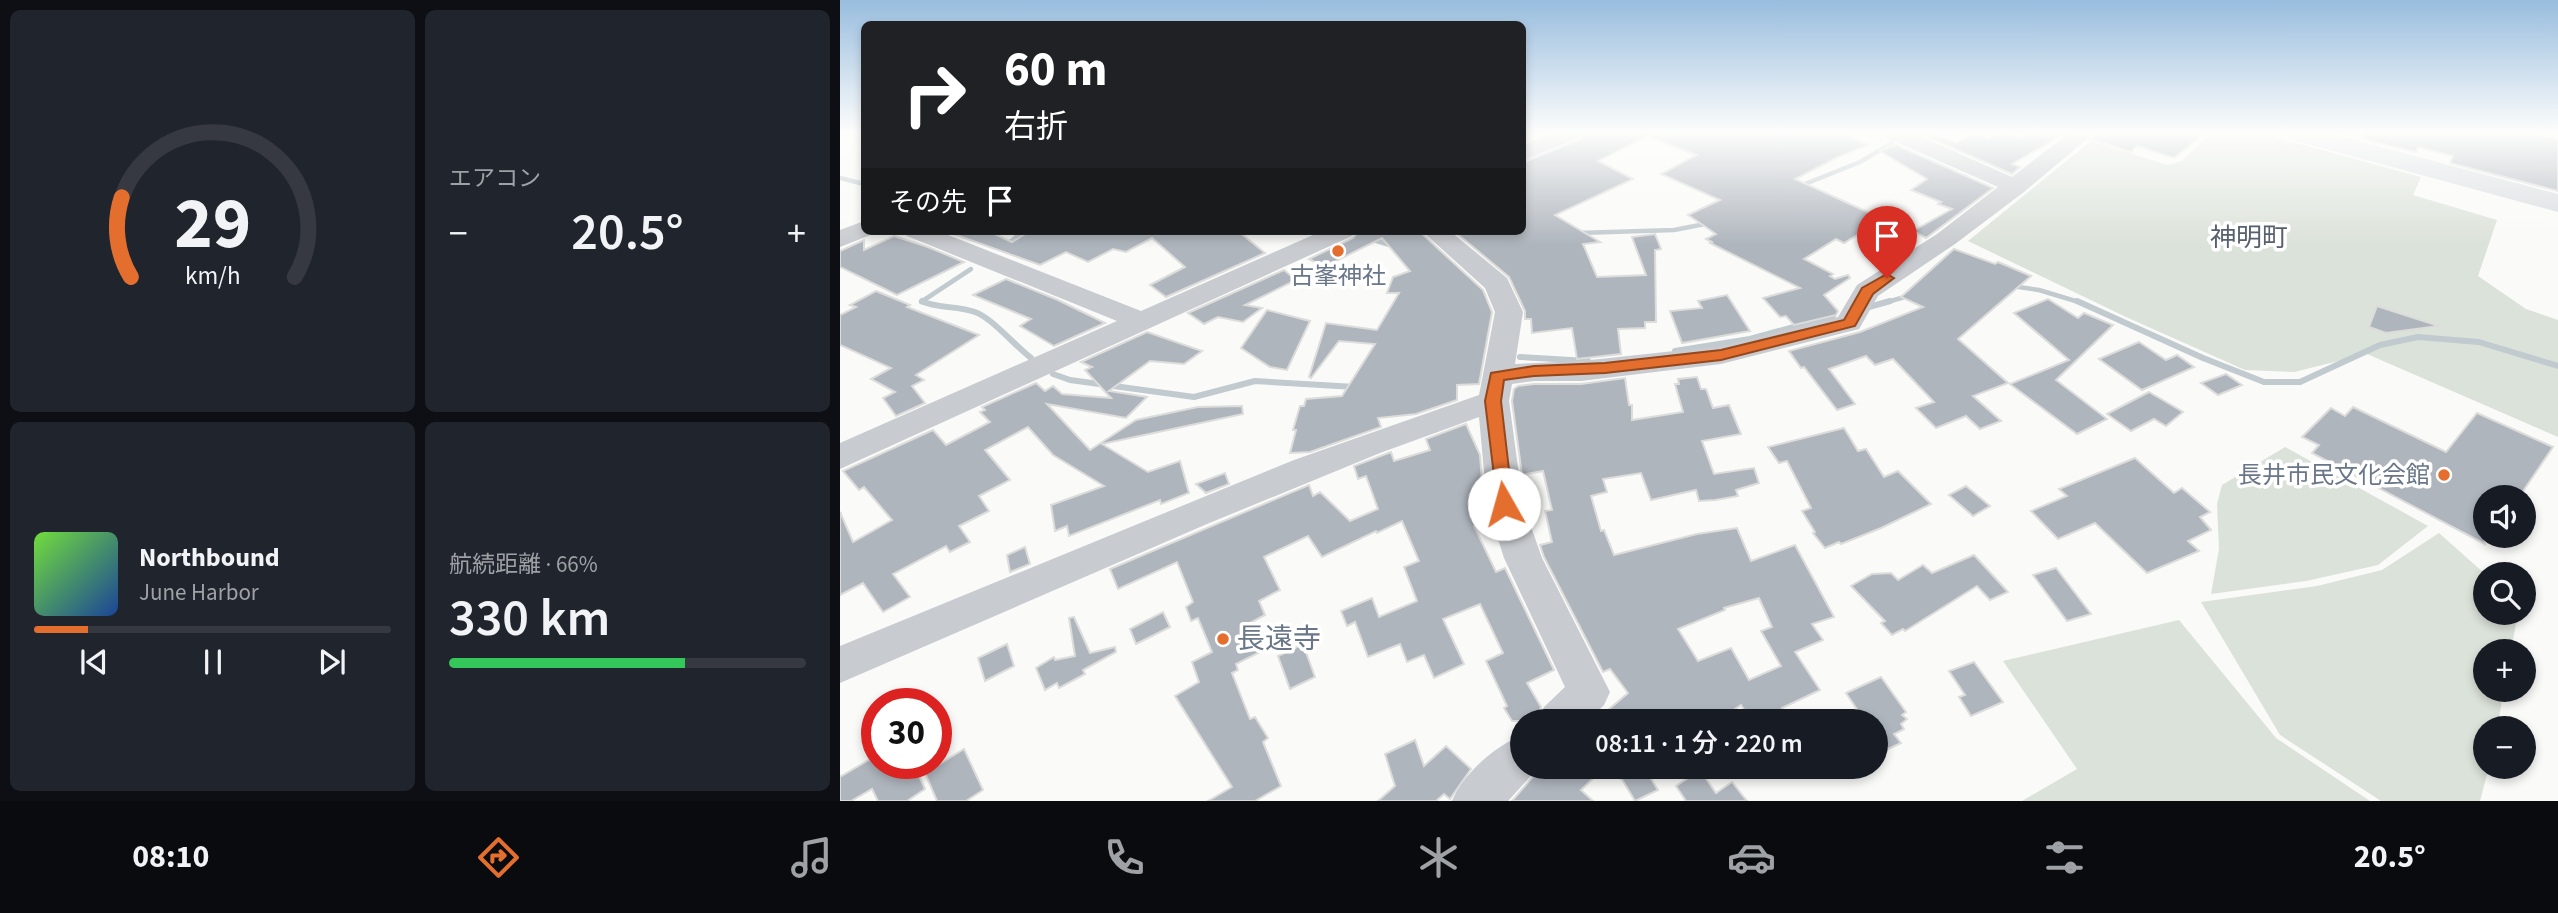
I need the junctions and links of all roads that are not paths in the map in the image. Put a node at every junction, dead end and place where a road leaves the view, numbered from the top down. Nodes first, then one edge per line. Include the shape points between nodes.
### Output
1 (1978, 170) edge
2 (2036, 170) edge
3 (2437, 170) edge
4 (2015, 187) junction
5 (2558, 203) edge
6 (840, 217) edge
7 (861, 218) edge
8 (861, 230) edge
9 (926, 235) edge
10 (1334, 235) edge
11 (1440, 235) edge
12 (840, 239) edge
13 (1141, 321) junction
14 (1495, 388) junction
15 (840, 457) edge
16 (840, 665) edge
17 (1571, 709) edge
18 (1510, 767) edge
19 (1475, 801) edge

1 - 4 street
2 - 4 street
3 - 5 main road
4 - 14 street via 1867,291 1849,323 1721,355 1581,371 1534,371
6 - 7 street
8 - 12 street
9 - 13 street
10 - 13 street
11 - 14 street via 1497,284 1509,312
13 - 15 street
14 - 16 street via 1436,419 1079,561
14 - 17 street via 1504,504 1523,558 1589,692
18 - 19 street

